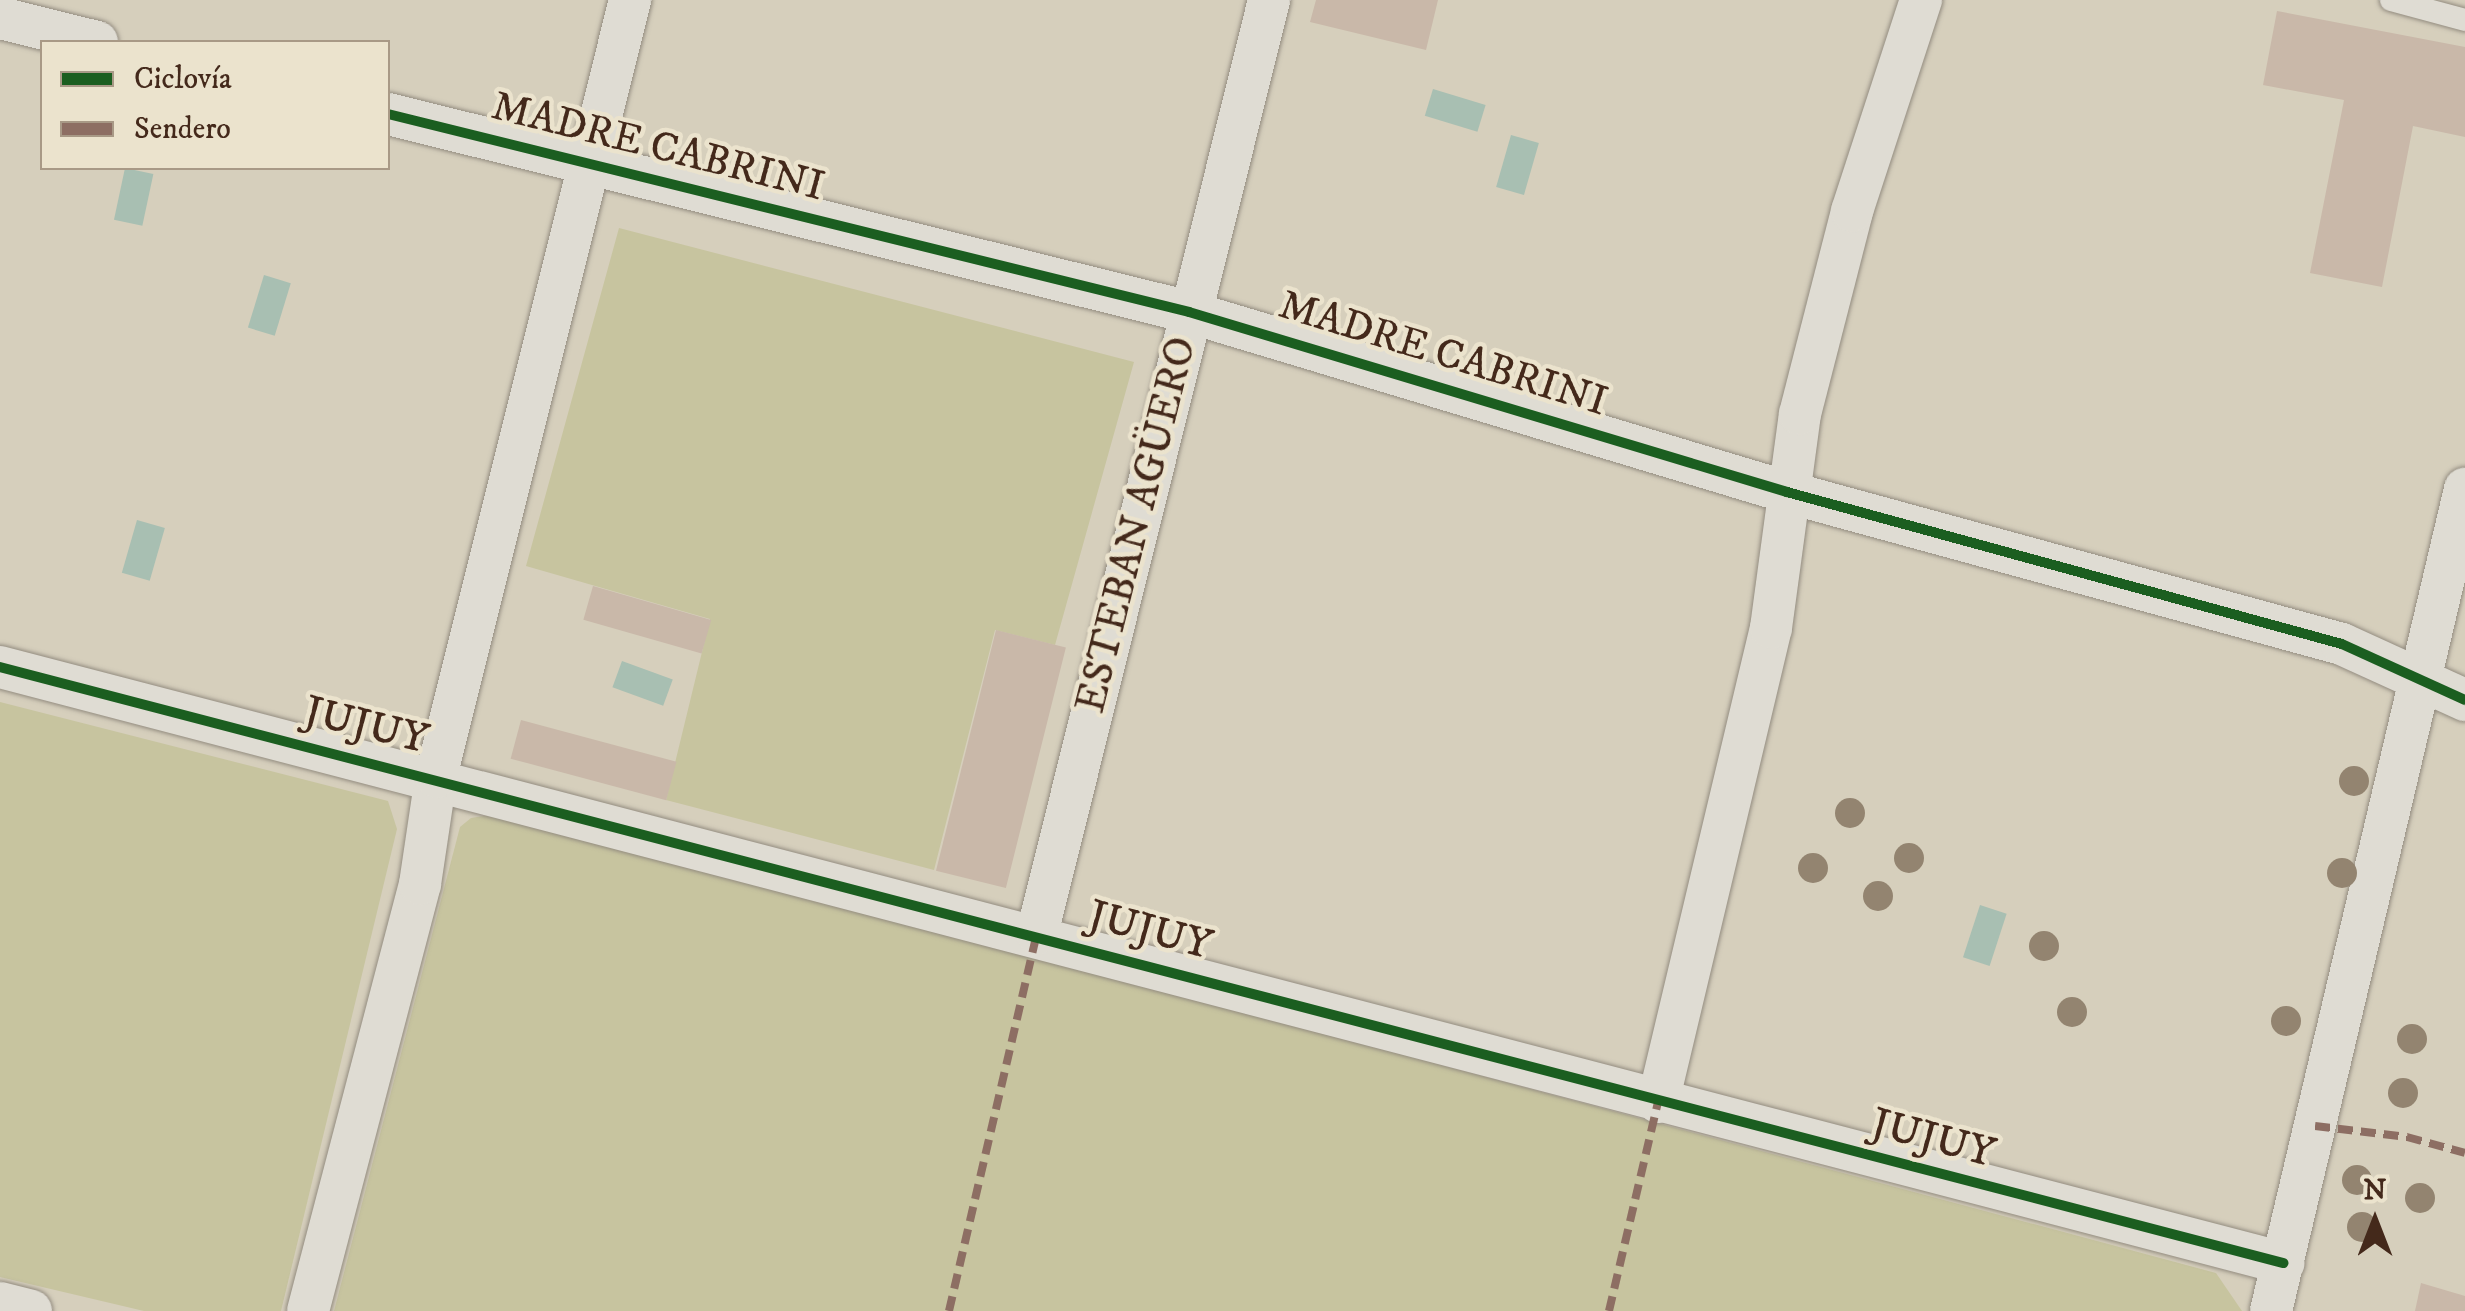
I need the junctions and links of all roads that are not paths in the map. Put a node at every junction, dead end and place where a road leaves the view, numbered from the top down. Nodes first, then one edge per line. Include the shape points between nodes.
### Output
1 (630, 0) edge
2 (1269, 0) edge
3 (1921, 0) edge
4 (2391, 0) edge
5 (0, 18) edge
6 (2465, 20) edge
7 (89, 40) edge
8 (390, 114) edge
9 (592, 165) junction
10 (1189, 312) junction
11 (2465, 488) edge
12 (1787, 492) junction
13 (0, 666) edge
14 (2417, 683) junction
15 (2465, 700) edge
16 (436, 776) junction
17 (1037, 934) junction
18 (1658, 1102) junction
19 (2283, 1264) junction
20 (0, 1304) edge
21 (30, 1311) edge
22 (308, 1311) edge
23 (2271, 1311) edge

1 - 9 street
2 - 10 street, ESTEBAN AGÜERO
3 - 12 street via 1852,212
4 - 6 lane
5 - 7 street
8 - 9 street, MADRE CABRINI
9 - 10 street, MADRE CABRINI
9 - 16 street
10 - 12 street, MADRE CABRINI
10 - 17 street, ESTEBAN AGÜERO
11 - 14 street
12 - 14 street, MADRE CABRINI via 2342,644
12 - 18 street via 1771,628
13 - 16 street, JUJUY
14 - 15 street, MADRE CABRINI
14 - 19 street
16 - 17 street, JUJUY
16 - 22 street via 420,884
17 - 18 street, JUJUY
18 - 19 street, JUJUY
19 - 23 street
20 - 21 street

